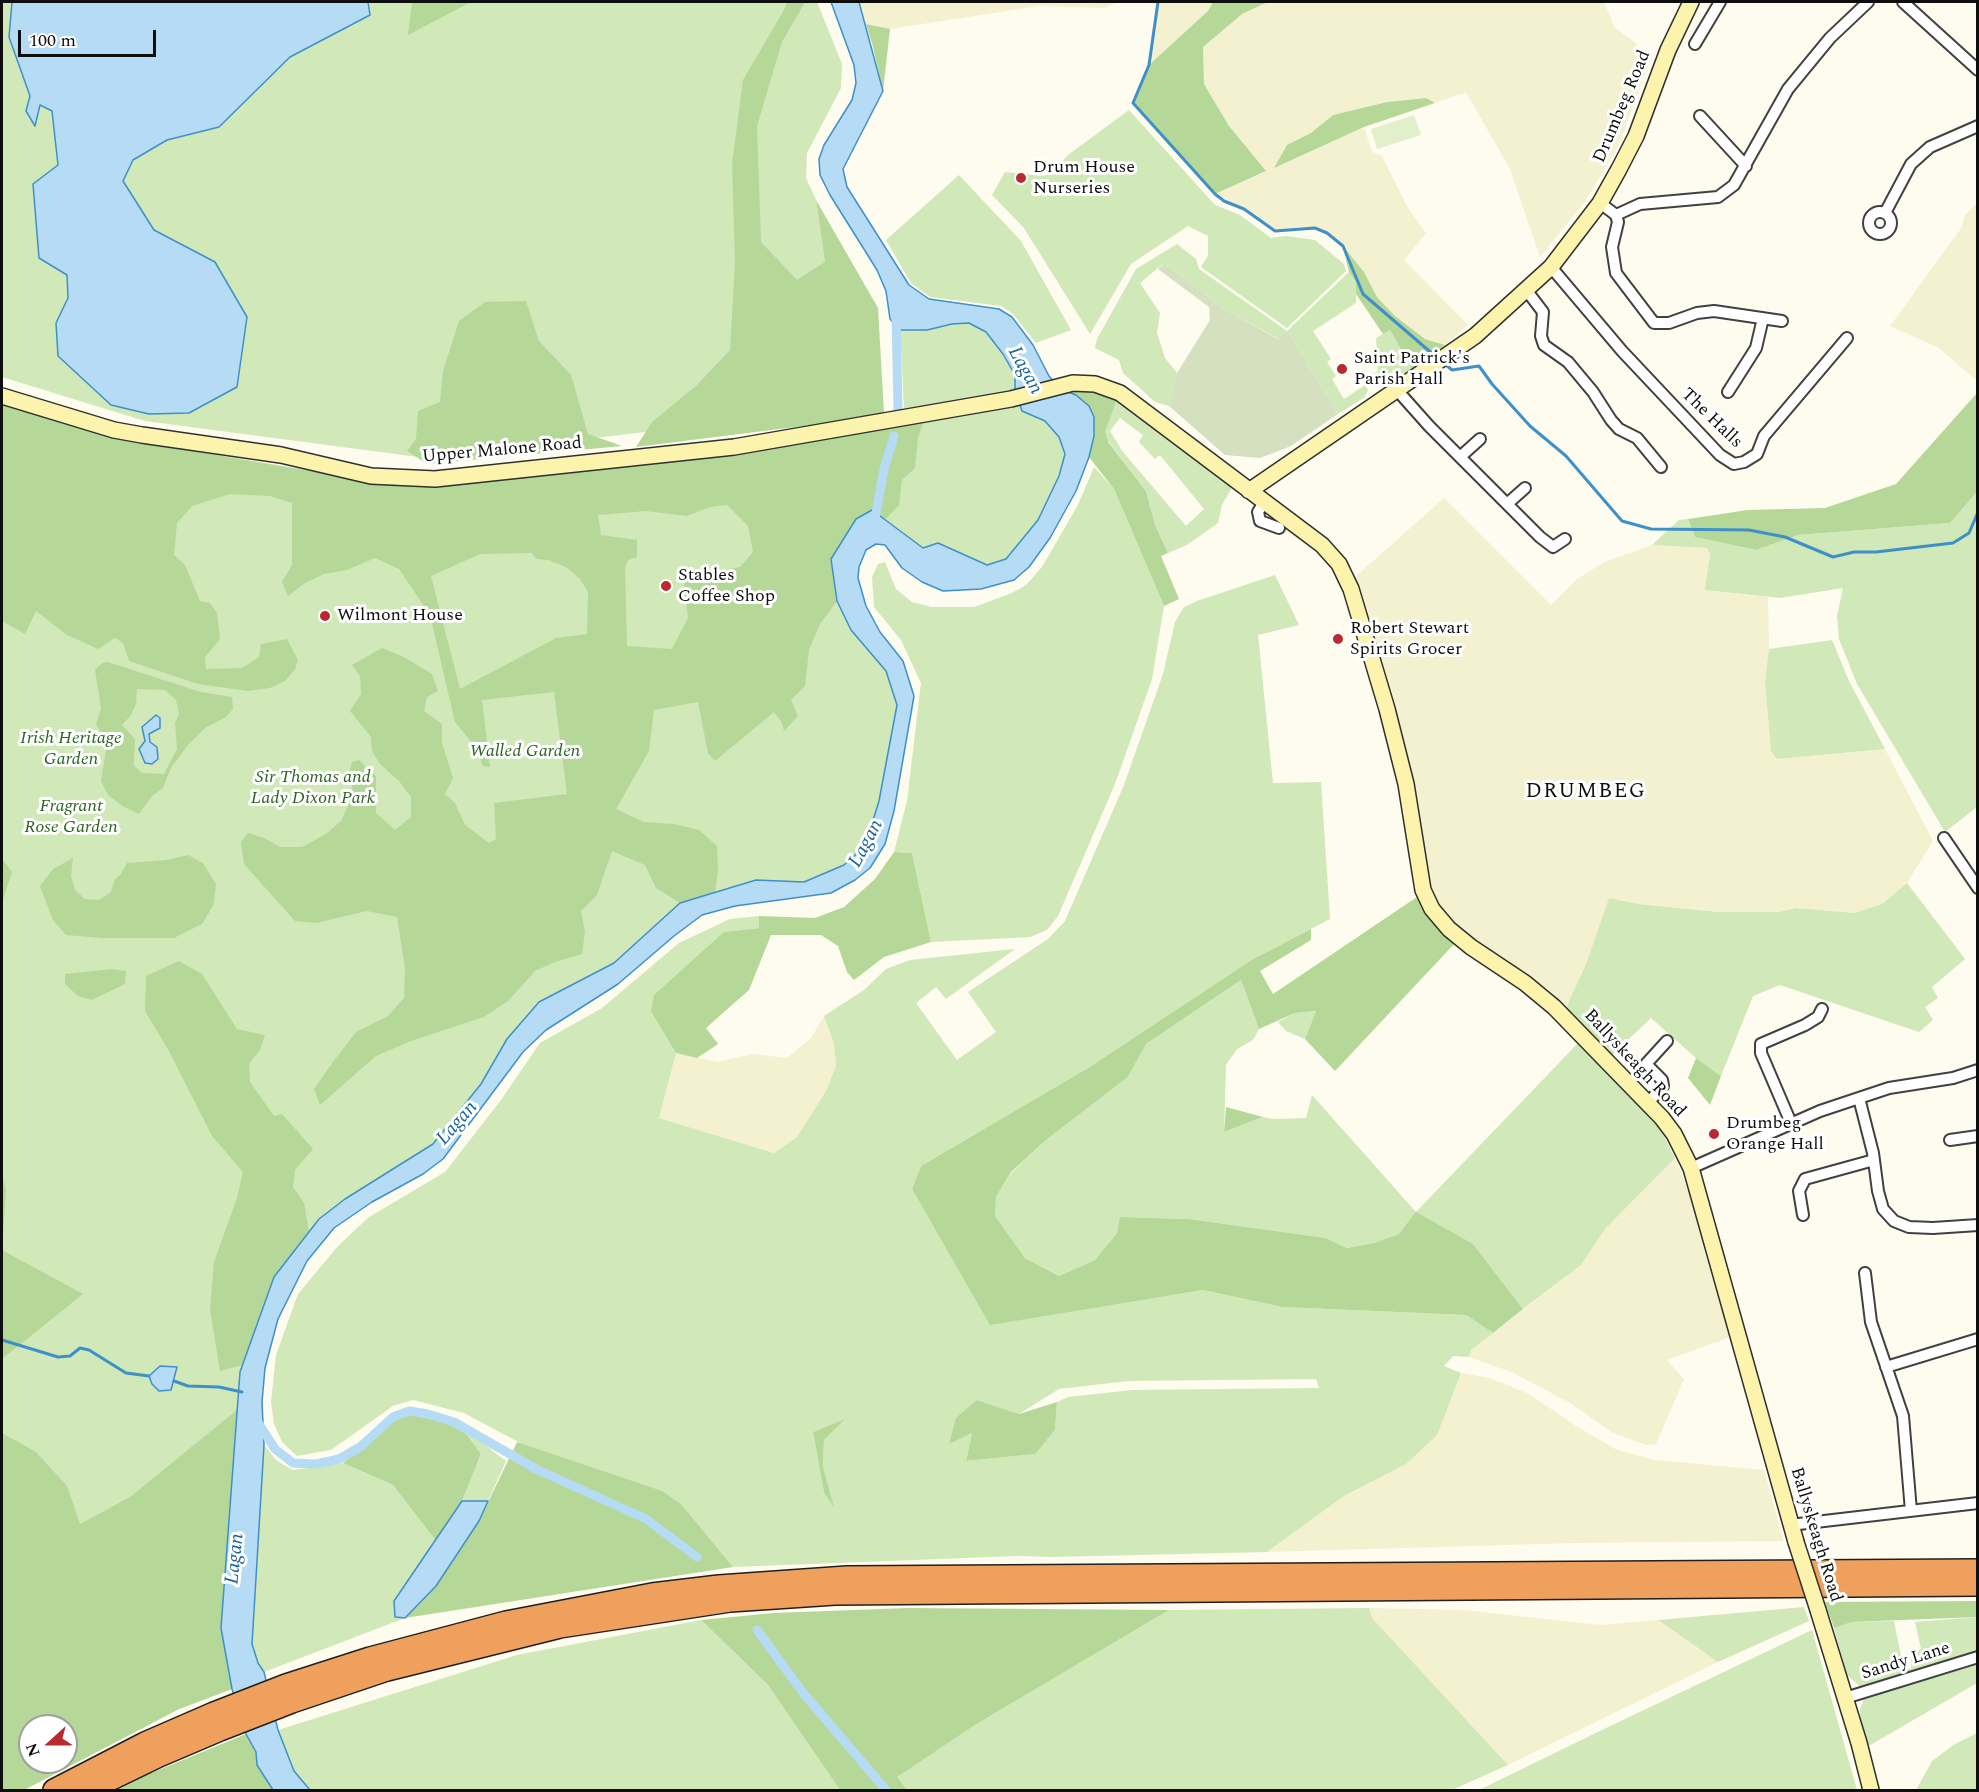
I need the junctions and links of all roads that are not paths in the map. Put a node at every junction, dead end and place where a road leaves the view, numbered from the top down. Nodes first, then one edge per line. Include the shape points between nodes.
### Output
1 (1691, 2) edge
2 (1720, 2) edge
3 (1869, 2) edge
4 (1903, 2) edge
5 (1695, 44) dead end
6 (1977, 70) edge
7 (1700, 116) dead end
8 (1977, 126) edge
9 (1746, 165) junction
10 (1600, 203) junction
11 (1885, 213) dead end
12 (1616, 214) junction
13 (1551, 267) junction
14 (1527, 291) junction
15 (1763, 318) junction
16 (1782, 321) dead end
17 (1846, 338) dead end
18 (1397, 390) junction
19 (1728, 392) dead end
20 (2, 396) edge
21 (1480, 439) dead end
22 (1460, 458) junction
23 (1661, 467) dead end
24 (1525, 488) dead end
25 (1250, 491) junction
26 (1264, 502) junction
27 (1507, 504) junction
28 (1279, 528) dead end
29 (1565, 539) dead end
30 (1944, 838) dead end
31 (1977, 888) edge
32 (1822, 1010) dead end
33 (1667, 1041) dead end
34 (1977, 1070) edge
35 (1859, 1098) junction
36 (1648, 1103) junction
37 (1791, 1123) junction
38 (1977, 1136) edge
39 (1950, 1140) dead end
40 (1874, 1160) junction
41 (1691, 1168) junction
42 (1803, 1215) dead end
43 (1977, 1225) edge
44 (1865, 1273) dead end
45 (1977, 1339) edge
46 (1886, 1367) junction
47 (1977, 1503) edge
48 (1911, 1511) junction
49 (1790, 1525) junction
50 (1977, 1570) edge
51 (1977, 1585) edge
52 (1977, 1657) edge
53 (289, 1693) junction
54 (1845, 1698) junction
55 (217, 1722) junction
56 (54, 1791) edge
57 (89, 1791) edge
58 (1871, 1791) edge

1 - 10 main road, Drumbeg Road via 1668,50 1636,136
2 - 5 street
3 - 9 street via 1830,38 1788,89
4 - 6 street
7 - 9 street
8 - 11 street via 1930,147 1911,164
9 - 12 street via 1734,185 1718,197 1640,204
10 - 12 street
10 - 13 main road, Drumbeg Road
12 - 15 street via 1612,248 1616,273 1644,312 1660,325 1714,311
13 - 14 main road, Drumbeg Road
13 - 17 street, The Halls via 1622,351 1720,455 1734,464 1756,454 1764,436
14 - 18 main road, Drumbeg Road via 1489,325
14 - 23 street via 1543,312 1544,345 1568,362 1611,420 1637,438
15 - 16 street
15 - 19 street via 1756,348
18 - 22 street
18 - 25 main road, Drumbeg Road
20 - 25 main road, Upper Malone Road via 114,430 280,455 371,476 435,479 734,447 1011,399 1073,384 1095,384 1120,393
21 - 22 street
22 - 27 street
24 - 27 street
25 - 26 main road, Ballyskeagh Road
26 - 28 street via 1258,512 1260,521
26 - 36 main road, Ballyskeagh Road via 1331,554 1351,589 1406,784 1423,890 1432,909 1449,929 1539,994
27 - 29 street via 1553,547
30 - 31 street
32 - 37 street via 1805,1025 1761,1044 1761,1053
33 - 36 street via 1646,1065 1663,1086
34 - 35 street
35 - 37 street
35 - 40 street
36 - 41 main road, Ballyskeagh Road via 1674,1134
37 - 41 street
38 - 39 street
40 - 42 street via 1805,1179 1799,1191
40 - 43 street via 1883,1209 1894,1221 1908,1227
41 - 49 main road, Ballyskeagh Road
44 - 46 street via 1871,1322
45 - 46 street
46 - 48 street via 1903,1416
47 - 48 street
48 - 49 street
49 - 54 main road, Ballyskeagh Road, bridge
50 - 53 highway via 858,1577 760,1581 652,1594 434,1639
51 - 53 highway via 780,1596 616,1617 506,1638
52 - 54 street, Sandy Lane
53 - 55 highway
54 - 58 main road, Ballyskeagh Road
55 - 56 highway via 145,1743
55 - 57 highway

